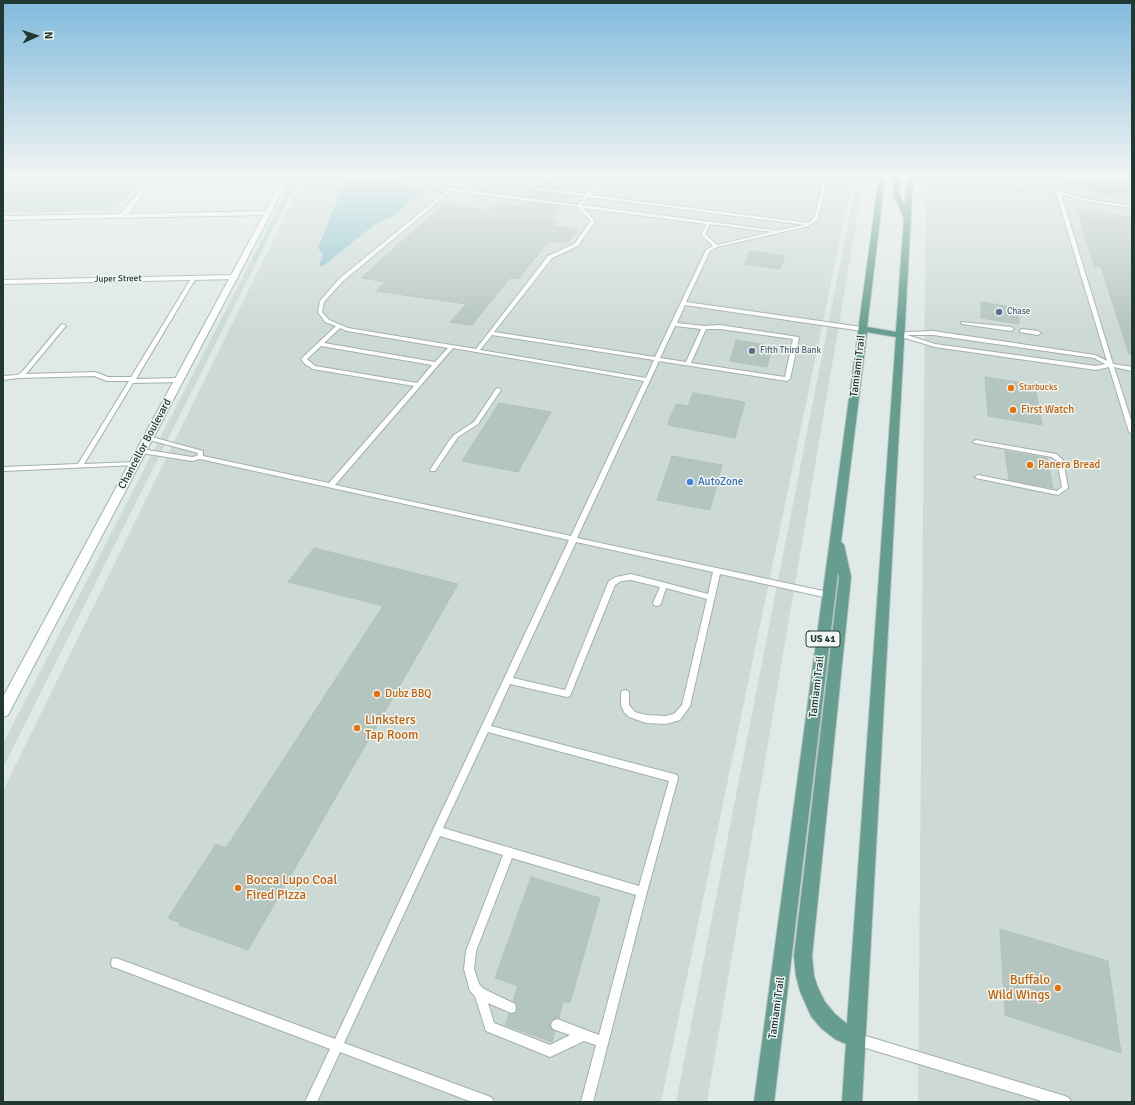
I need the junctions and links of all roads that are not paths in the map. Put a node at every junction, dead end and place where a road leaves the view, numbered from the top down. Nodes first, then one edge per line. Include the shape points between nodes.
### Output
1 (260, 229) edge
2 (403, 229) edge
3 (588, 229) edge
4 (706, 229) edge
5 (753, 229) edge
6 (799, 229) edge
7 (875, 229) edge
8 (907, 229) edge
9 (1069, 229) edge
10 (780, 232) junction
11 (716, 246) junction
12 (234, 277) junction
13 (194, 278) junction
14 (3, 282) edge
15 (684, 303) junction
16 (963, 322) dead end
17 (674, 324) junction
18 (63, 326) dead end
19 (339, 326) junction
20 (704, 328) junction
21 (862, 329) junction
22 (1011, 329) dead end
23 (1022, 331) dead end
24 (1038, 332) dead end
25 (491, 333) junction
26 (900, 334) junction
27 (320, 344) junction
28 (451, 347) junction
29 (477, 351) junction
30 (658, 359) junction
31 (436, 364) junction
32 (688, 364) junction
33 (1110, 366) junction
34 (1132, 369) edge
35 (18, 376) junction
36 (3, 378) edge
37 (132, 380) junction
38 (179, 380) junction
39 (648, 380) junction
40 (418, 385) junction
41 (498, 390) dead end
42 (1132, 432) edge
43 (148, 438) junction
44 (976, 442) dead end
45 (141, 450) junction
46 (200, 456) junction
47 (134, 464) junction
48 (80, 466) junction
49 (3, 469) edge
50 (433, 470) dead end
51 (978, 477) dead end
52 (331, 485) junction
53 (836, 534) junction
54 (574, 538) junction
55 (717, 570) junction
56 (664, 585) junction
57 (828, 595) junction
58 (711, 597) junction
59 (657, 603) dead end
60 (508, 680) junction
61 (625, 693) dead end
62 (3, 711) edge
63 (486, 728) junction
64 (438, 831) junction
65 (509, 852) junction
66 (642, 892) junction
67 (116, 964) dead end
68 (480, 993) junction
69 (511, 1008) dead end
70 (557, 1025) dead end
71 (583, 1035) junction
72 (856, 1039) junction
73 (603, 1042) junction
74 (337, 1046) junction
75 (311, 1102) edge
76 (488, 1102) edge
77 (587, 1102) edge
78 (764, 1102) edge
79 (852, 1102) edge
80 (1066, 1102) edge

1 - 12 street, Chancellor Boulevard
2 - 19 lane via 341,280 322,302 320,312 326,321
3 - 25 lane via 576,245 550,257
4 - 11 lane via 703,234
5 - 10 lane
6 - 10 lane
7 - 21 main road, Tamiami Trail / US 41
8 - 26 main road
9 - 33 lane
10 - 11 lane
11 - 15 lane via 708,250
12 - 13 street, Juper Street
12 - 38 street, Chancellor Boulevard
13 - 14 street, Juper Street
13 - 37 lane
15 - 17 lane
15 - 21 lane
16 - 22 lane
17 - 20 lane
17 - 30 lane
18 - 35 lane via 24,373
19 - 27 lane
19 - 28 lane
20 - 32 lane
20 - 32 lane via 720,327 796,338 787,379
21 - 26 main road
21 - 53 main road, Tamiami Trail / US 41
23 - 24 lane
25 - 29 lane
25 - 30 lane
26 - 33 lane via 943,346 1096,368
26 - 33 lane via 933,333 1000,343 1095,358
26 - 72 main road
27 - 31 lane
27 - 40 lane via 304,359 312,367
28 - 29 lane
28 - 31 lane
29 - 39 lane
30 - 32 lane
30 - 39 lane
31 - 40 lane
33 - 34 lane
33 - 42 lane
35 - 36 lane
35 - 37 lane via 95,374 107,379
37 - 38 lane
37 - 48 lane
38 - 43 street, Chancellor Boulevard
39 - 54 lane
40 - 52 lane
41 - 50 lane via 476,422 451,442
43 - 45 street, Chancellor Boulevard
43 - 46 lane via 201,452
44 - 51 lane via 1054,454 1060,460 1065,488 1058,492
45 - 46 lane via 192,459
45 - 47 street, Chancellor Boulevard
46 - 52 lane
47 - 48 lane
47 - 62 street, Chancellor Boulevard
48 - 49 lane
52 - 54 lane
53 - 57 main road, Tamiami Trail / US 41
53 - 72 main road via 844,577 803,956 809,991 818,1009 828,1021
54 - 55 lane
54 - 60 lane
55 - 57 lane
55 - 58 lane
56 - 58 lane
56 - 59 lane
56 - 60 lane via 631,577 612,583 566,694
57 - 78 main road, Tamiami Trail / US 41
58 - 61 lane via 686,706 677,717 666,720 632,715 626,710
60 - 63 lane
63 - 64 lane
63 - 66 lane via 674,778
64 - 65 lane
64 - 74 lane
65 - 66 lane
65 - 68 lane via 471,952 469,969 474,987
66 - 73 lane
67 - 74 lane
68 - 69 lane
68 - 71 lane via 490,1027 550,1051
70 - 71 lane
71 - 73 lane
72 - 79 main road
72 - 80 lane
73 - 77 lane
74 - 75 lane
74 - 76 lane

